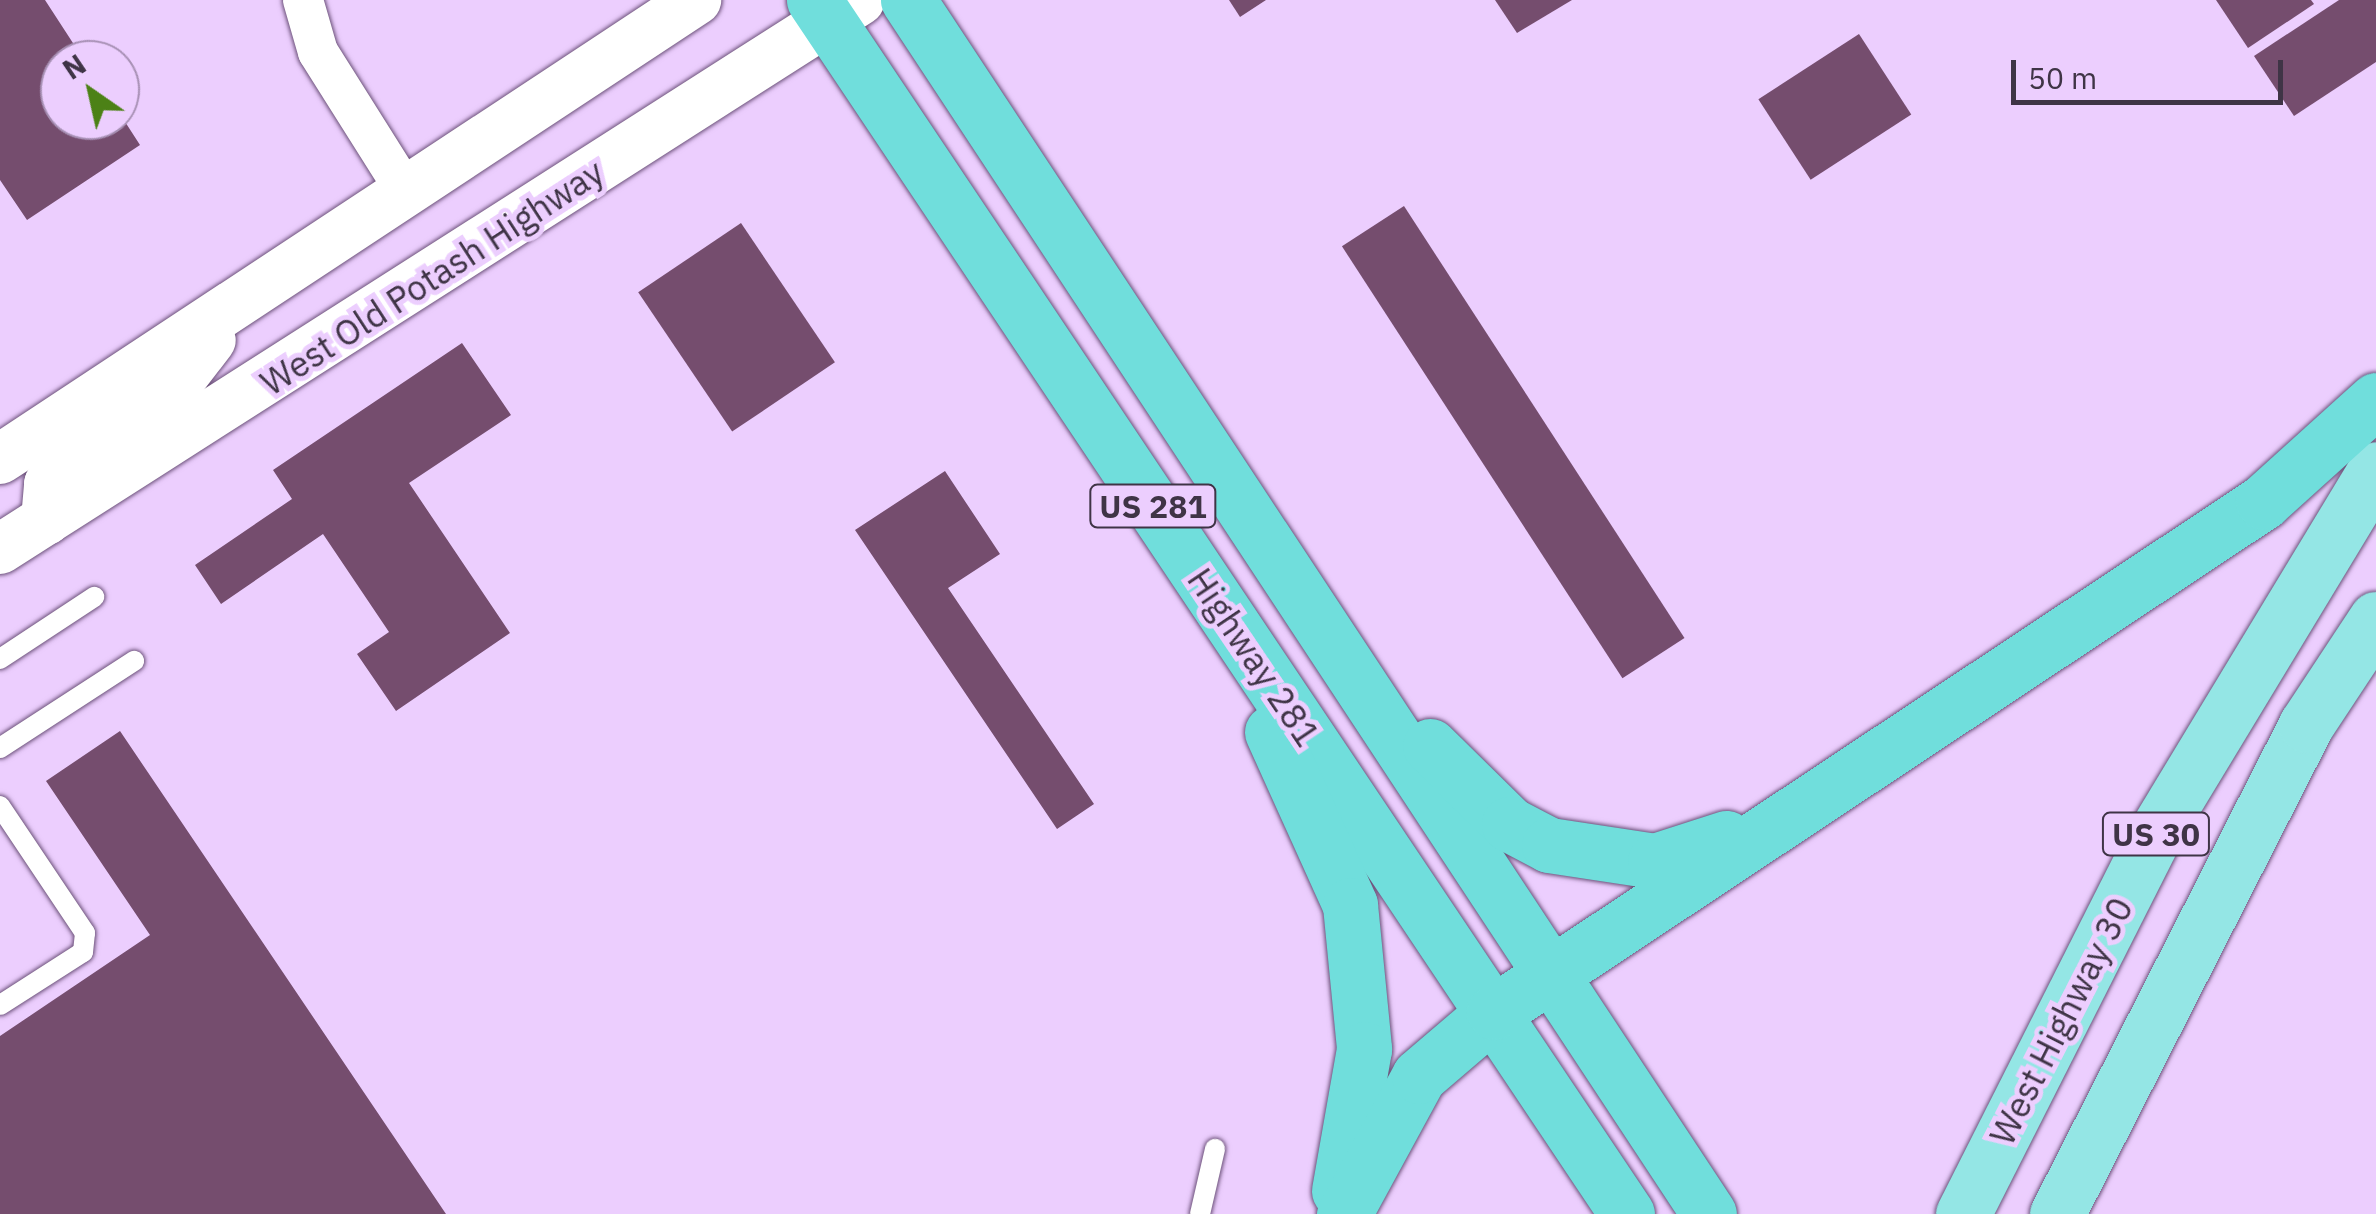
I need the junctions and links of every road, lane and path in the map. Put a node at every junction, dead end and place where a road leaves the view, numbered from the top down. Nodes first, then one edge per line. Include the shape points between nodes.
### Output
1 (302, 0) edge
2 (696, 0) edge
3 (908, 0) edge
4 (834, 7) edge
5 (405, 190) junction
6 (242, 301) junction
7 (2376, 400) edge
8 (0, 459) edge
9 (2376, 469) edge
10 (1236, 498) junction
11 (46, 520) junction
12 (1168, 529) junction
13 (0, 549) edge
14 (94, 598) dead end
15 (2376, 619) edge
16 (0, 659) edge
17 (134, 661) dead end
18 (0, 748) edge
19 (1844, 778) junction
20 (0, 806) edge
21 (1553, 980) junction
22 (0, 1006) edge
23 (1494, 1012) junction
24 (1214, 1150) dead end
25 (1200, 1214) edge
26 (1335, 1214) edge
27 (1344, 1214) edge
28 (1627, 1214) edge
29 (1709, 1214) edge
30 (1963, 1214) edge
31 (2057, 1214) edge

1 - 5 street via 318,52
2 - 5 street
3 - 10 highway, Highway 281 / US 281
4 - 11 street, West Old Potash Highway
4 - 12 highway, Highway 281 / US 281
5 - 6 street
6 - 8 street
6 - 11 street via 163,402 49,484
7 - 19 highway via 2263,502
9 - 30 main road, West Highway 30 / US 30 via 2156,832
10 - 19 highway via 1458,781 1549,845 1655,861 1711,846
10 - 21 highway, Highway 281 / US 281
11 - 13 street, West Old Potash Highway
12 - 23 highway, Highway 281 / US 281
12 - 26 highway via 1350,906 1364,1049
14 - 16 lane
15 - 31 main road, US 30 via 2306,725
17 - 18 lane
19 - 21 highway
20 - 22 lane via 84,933 83,952
21 - 23 highway
21 - 29 highway, Highway 281 / US 281
23 - 27 highway via 1419,1076
23 - 28 highway, Highway 281 / US 281
24 - 25 lane

